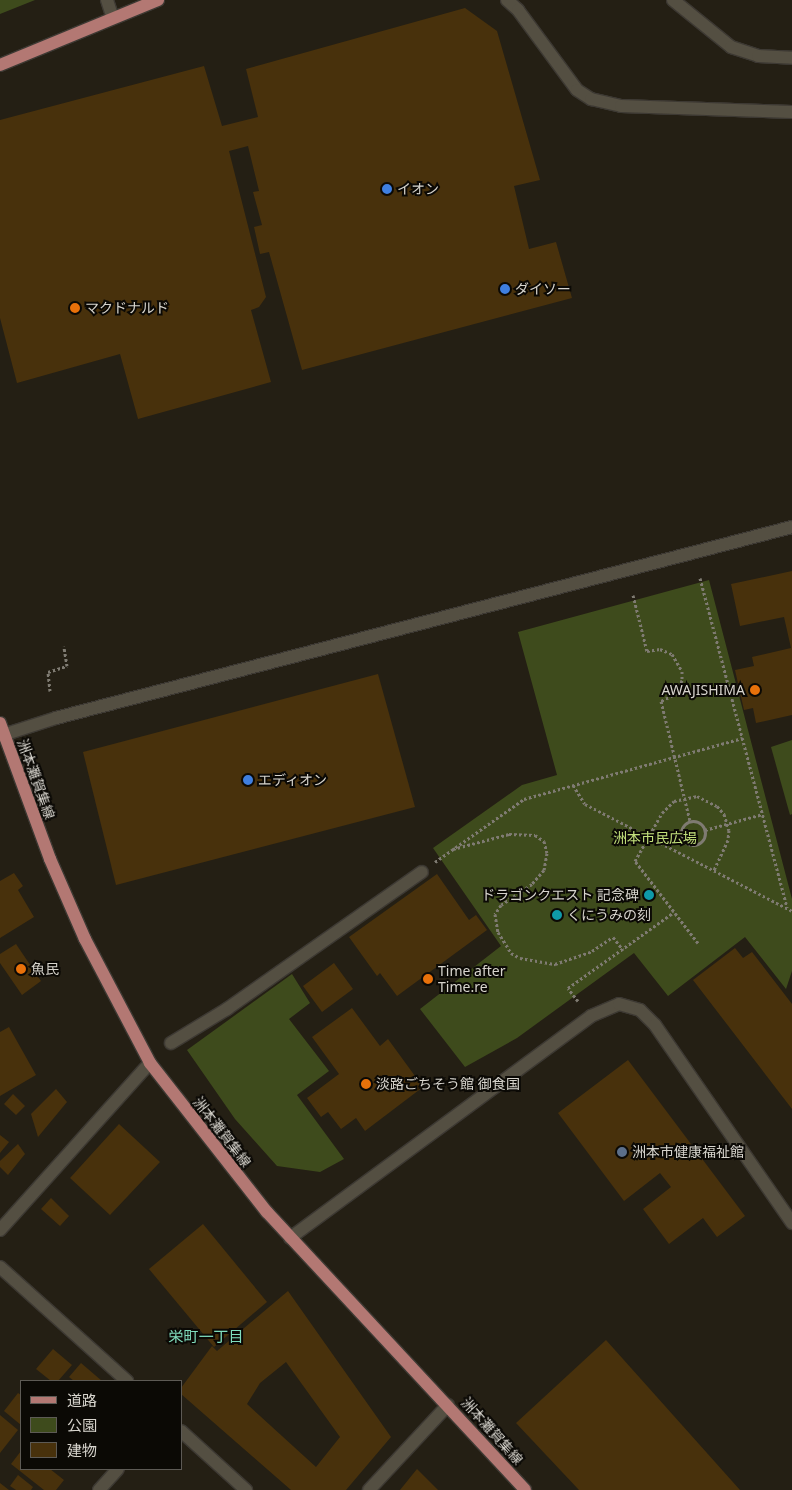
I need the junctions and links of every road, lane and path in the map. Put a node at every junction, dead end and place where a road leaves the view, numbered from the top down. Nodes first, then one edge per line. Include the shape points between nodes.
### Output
1 (107, 0) edge
2 (158, 0) edge
3 (507, 0) edge
4 (673, 0) edge
5 (113, 18) junction
6 (792, 58) edge
7 (0, 65) edge
8 (792, 112) edge
9 (792, 527) edge
10 (700, 578) dead end
11 (633, 595) dead end
12 (64, 646) dead end
13 (50, 691) dead end
14 (1, 731) edge
15 (743, 738) junction
16 (674, 757) junction
17 (573, 785) junction
18 (684, 798) junction
19 (763, 814) junction
20 (690, 821) junction
21 (728, 823) junction
22 (705, 830) junction
23 (649, 837) junction
24 (714, 870) junction
25 (422, 872) dead end
26 (787, 908) junction
27 (792, 911) edge
28 (674, 912) junction
29 (698, 943) dead end
30 (622, 950) junction
31 (578, 1001) dead end
32 (170, 1044) dead end
33 (150, 1064) junction
34 (792, 1223) edge
35 (0, 1230) edge
36 (290, 1238) junction
37 (0, 1267) edge
38 (126, 1380) edge
39 (448, 1406) junction
40 (182, 1432) edge
41 (117, 1470) edge
42 (99, 1490) edge
43 (246, 1490) edge
44 (369, 1490) edge
45 (525, 1490) edge

1 - 5 street
2 - 5 main road
3 - 8 street via 577,90 590,99 621,106
4 - 6 street via 732,47 758,56
5 - 7 main road
9 - 14 street
10 - 15 path
11 - 16 path via 647,651 660,649 672,654 682,671 676,693 661,701
12 - 13 path via 68,666 48,672
14 - 33 main road, 洲本灘賀集線 via 84,939
15 - 16 path
15 - 19 path
16 - 17 path
16 - 18 path
17 - 23 path via 585,804
17 - 30 path via 524,799 454,849 509,834 535,835 545,844 547,861 541,874 501,905 495,914 500,937 511,953 520,958 555,964 592,951 613,937
18 - 20 path
18 - 21 path via 708,800 717,806
18 - 23 path via 666,808
19 - 21 path
19 - 26 path
20 - 22 path via 700,823
20 - 22 path via 681,831 688,843 702,841
21 - 22 path
21 - 24 path via 726,846
23 - 24 path
23 - 28 path via 635,862
24 - 26 path
25 - 32 street via 227,1009
26 - 27 path
28 - 29 path
28 - 30 path
30 - 31 path via 568,988
33 - 35 street
33 - 36 main road, 洲本灘賀集線 via 243,1184
34 - 36 street via 655,1025 640,1010 619,1004 591,1016
36 - 39 main road, 洲本灘賀集線
37 - 38 street
39 - 44 street
39 - 45 main road, 洲本灘賀集線
40 - 43 street
41 - 42 street

